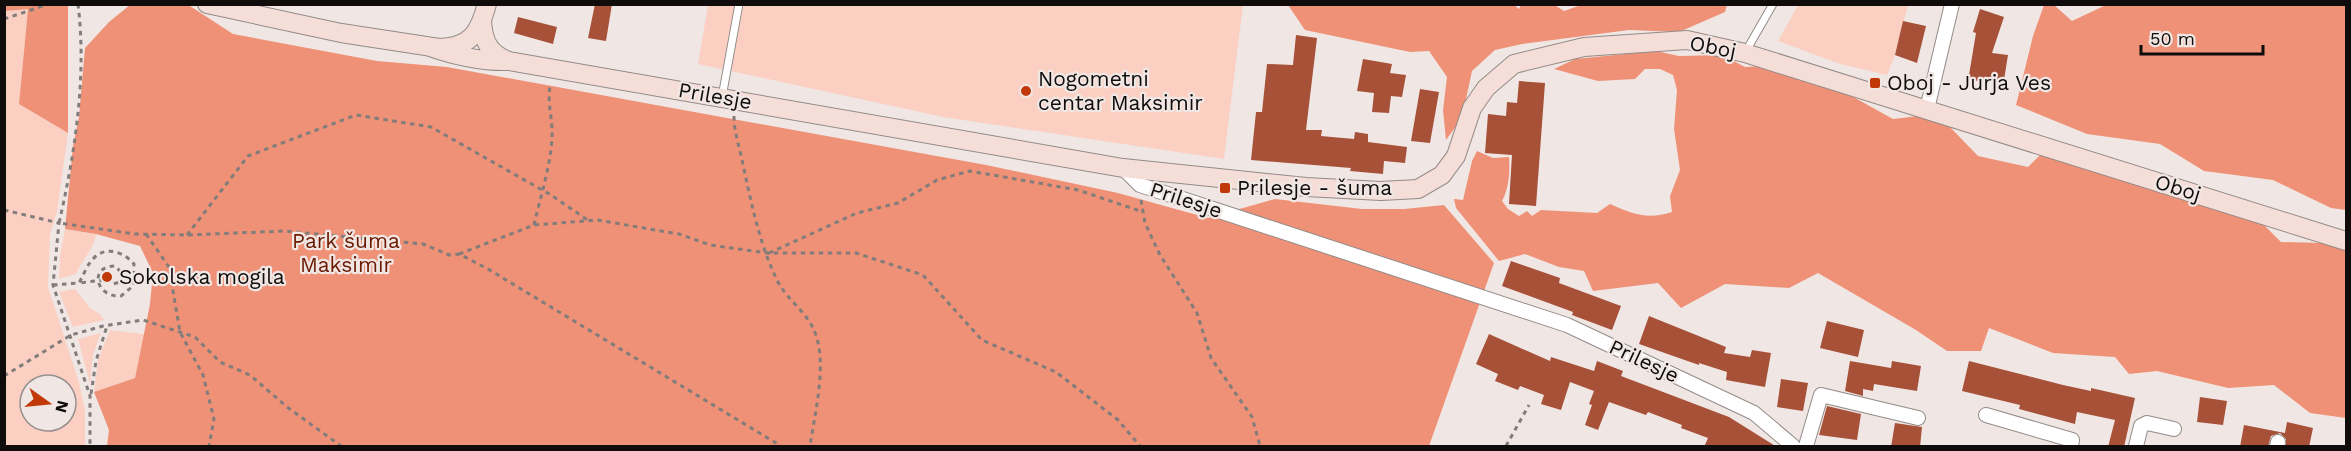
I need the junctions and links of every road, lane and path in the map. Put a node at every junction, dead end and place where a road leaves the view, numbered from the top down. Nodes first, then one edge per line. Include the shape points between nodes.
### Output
1 (49, 4) edge
2 (78, 4) edge
3 (207, 4) edge
4 (739, 4) edge
5 (1773, 4) edge
6 (1952, 4) edge
7 (485, 12) edge
8 (4, 19) edge
9 (430, 47) junction
10 (1745, 53) junction
11 (509, 61) junction
12 (551, 79) dead end
13 (722, 97) junction
14 (1927, 109) junction
15 (735, 111) dead end
16 (1123, 168) junction
17 (542, 190) junction
18 (1140, 194) dead end
19 (4, 210) edge
20 (1143, 212) junction
21 (589, 221) junction
22 (59, 223) junction
23 (534, 225) junction
24 (146, 234) junction
25 (187, 235) junction
26 (2346, 241) edge
27 (459, 254) junction
28 (767, 254) junction
29 (98, 281) junction
30 (79, 283) junction
31 (53, 285) junction
32 (107, 326) junction
33 (180, 332) junction
34 (71, 335) junction
35 (4, 376) edge
36 (90, 396) junction
37 (1528, 405) dead end
38 (1986, 415) dead end
39 (1918, 418) dead end
40 (2174, 429) dead end
41 (90, 447) edge
42 (209, 447) edge
43 (341, 447) edge
44 (781, 447) edge
45 (810, 447) edge
46 (1140, 447) edge
47 (1260, 447) edge
48 (1506, 447) edge
49 (1793, 447) edge
50 (1806, 447) edge
51 (2071, 447) edge
52 (2136, 447) edge

1 - 8 path
2 - 22 path via 79,93 71,170
3 - 9 street, Prilesje
4 - 13 lane
5 - 10 lane
6 - 14 street
7 - 9 street, Prilesje via 474,35 462,45
7 - 11 street, Prilesje via 483,35 487,46
9 - 11 street, Prilesje via 484,61
10 - 14 street, Oboj
10 - 16 street, Oboj via 1687,40 1584,47 1514,64 1486,87 1472,108 1450,166 1418,189 1337,190
11 - 13 street, Prilesje
12 - 17 path via 548,96 553,139
13 - 16 street, Prilesje
14 - 26 street, Oboj
15 - 28 path via 734,129 751,209
16 - 49 street, Prilesje via 1140,185 1567,326 1754,413
17 - 21 path
17 - 23 path
17 - 25 path via 431,127 356,115 248,156
18 - 20 path
19 - 22 path
20 - 28 path via 1078,190 970,171 937,180 898,203 857,213
20 - 47 path via 1160,255 1197,313 1211,358 1252,417
21 - 23 path
21 - 28 path via 679,234 710,245
22 - 24 path
22 - 31 path
23 - 27 path
24 - 25 path
24 - 33 path via 169,267
25 - 27 path via 285,231 423,244 449,255
27 - 44 path
28 - 45 path via 779,283 814,329 822,367
28 - 46 path via 856,253 923,275 982,340 1056,372 1118,420
29 - 29 path via 99,274 108,266 123,274 117,284 111,279
29 - 30 path
29 - 30 path via 105,292 121,296 133,286 134,264 118,252 107,251 90,261
30 - 31 path
31 - 34 path
32 - 33 path via 143,320
32 - 34 path
32 - 36 path
33 - 42 path via 203,375 214,419
33 - 43 path via 195,337 220,362 250,375
34 - 35 path
34 - 36 path
36 - 41 path
37 - 48 path
38 - 51 street via 2072,440
39 - 50 street via 1821,395
40 - 52 street via 2147,423 2141,426

